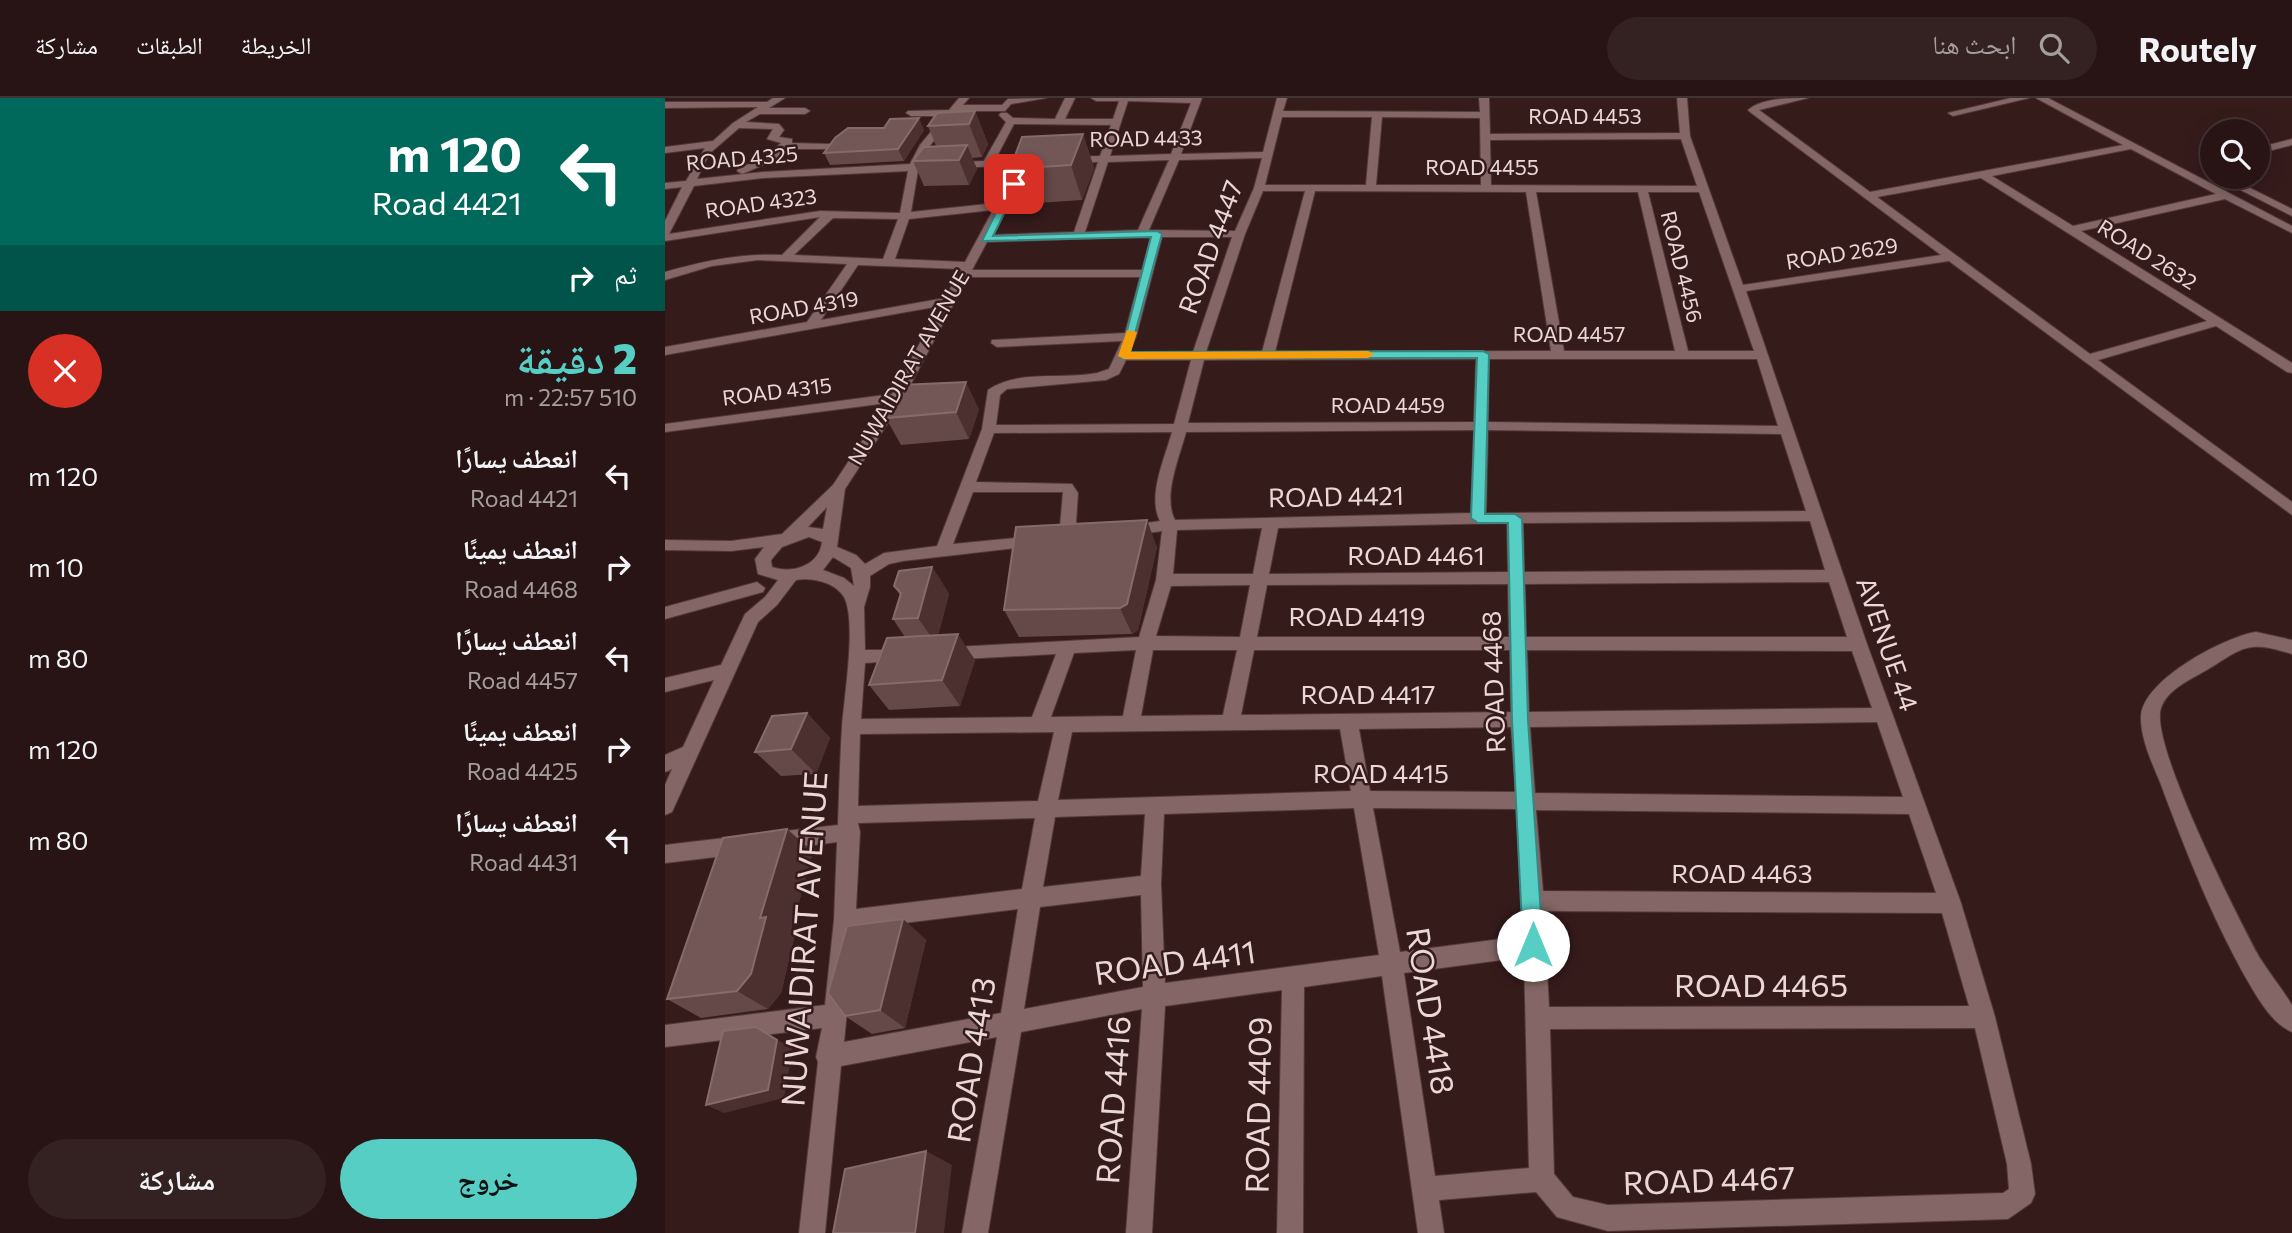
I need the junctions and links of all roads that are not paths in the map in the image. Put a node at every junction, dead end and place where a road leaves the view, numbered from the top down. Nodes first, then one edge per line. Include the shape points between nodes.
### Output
1 (780, 98) edge
2 (964, 98) edge
3 (1041, 98) edge
4 (1070, 98) edge
5 (1096, 98) edge
6 (1125, 98) edge
7 (1282, 98) edge
8 (1484, 98) edge
9 (1682, 98) edge
10 (1803, 98) edge
11 (2024, 98) edge
12 (2041, 98) edge
13 (1197, 99) edge
14 (768, 104) junction
15 (665, 105) edge
16 (1005, 108) junction
17 (952, 110) junction
18 (755, 111) junction
19 (805, 111) dead end
20 (911, 113) dead end
21 (1953, 113) dead end
22 (1276, 114) junction
23 (1377, 115) junction
24 (1483, 115) junction
25 (1011, 121) junction
26 (1059, 121) junction
27 (1116, 122) junction
28 (736, 125) junction
29 (1685, 136) junction
30 (1486, 137) junction
31 (2292, 142) edge
32 (714, 144) junction
33 (784, 146) junction
34 (2134, 146) junction
35 (2270, 148) edge
36 (665, 150) edge
37 (1041, 150) edge
38 (1267, 155) junction
39 (1104, 158) junction
40 (1175, 158) junction
41 (1045, 160) edge
42 (1057, 160) edge
43 (1029, 161) junction
44 (988, 163) junction
45 (914, 166) junction
46 (822, 171) junction
47 (1982, 174) junction
48 (722, 178) junction
49 (691, 181) junction
50 (665, 186) edge
51 (1371, 187) junction
52 (1486, 187) junction
53 (1530, 187) junction
54 (1259, 188) junction
55 (1311, 188) junction
56 (1641, 188) junction
57 (1704, 189) junction
58 (2244, 189) edge
59 (2227, 195) junction
60 (1866, 196) junction
61 (1003, 206) junction
62 (2292, 213) edge
63 (831, 214) junction
64 (905, 216) junction
65 (2071, 230) junction
66 (2292, 230) edge
67 (665, 232) edge
68 (1142, 233) junction
69 (1157, 234) junction
70 (1239, 234) junction
71 (1078, 236) junction
72 (665, 238) edge
73 (986, 239) junction
74 (786, 257) junction
75 (1952, 257) junction
76 (854, 262) junction
77 (888, 262) junction
78 (967, 270) junction
79 (1145, 274) junction
80 (666, 278) edge
81 (1738, 289) junction
82 (949, 301) junction
83 (2217, 322) junction
84 (810, 327) junction
85 (1130, 337) junction
86 (997, 343) dead end
87 (665, 351) edge
88 (1199, 354) junction
89 (1268, 354) junction
90 (1483, 354) junction
91 (1558, 355) junction
92 (1682, 355) junction
93 (1762, 355) junction
94 (1124, 356) junction
95 (2087, 359) junction
96 (2292, 369) edge
97 (897, 403) junction
98 (1481, 426) junction
99 (1183, 427) junction
100 (665, 428) edge
101 (989, 429) junction
102 (1787, 430) junction
103 (968, 487) junction
104 (838, 488) junction
105 (2292, 510) edge
106 (1816, 516) junction
107 (1478, 518) junction
108 (1515, 519) junction
109 (1271, 523) junction
110 (1170, 525) junction
111 (1105, 533) edge
112 (787, 537) junction
113 (830, 544) junction
114 (665, 545) edge
115 (714, 546) junction
116 (943, 550) junction
117 (765, 569) junction
118 (863, 573) junction
119 (794, 575) junction
120 (1836, 576) junction
121 (1164, 580) junction
122 (1517, 580) junction
123 (1257, 581) junction
124 (757, 589) junction
125 (856, 607) junction
126 (665, 613) edge
127 (751, 618) junction
128 (1146, 643) junction
129 (1519, 643) junction
130 (1245, 644) junction
131 (1858, 644) junction
132 (1068, 646) junction
133 (2292, 647) edge
134 (857, 657) junction
135 (727, 670) junction
136 (665, 685) edge
137 (1885, 715) junction
138 (1520, 720) junction
139 (1231, 721) junction
140 (1131, 722) junction
141 (1348, 722) junction
142 (1065, 723) junction
143 (1039, 724) junction
144 (851, 727) junction
145 (690, 752) junction
146 (665, 764) edge
147 (1364, 799) junction
148 (1524, 800) junction
149 (1155, 804) junction
150 (665, 806) edge
151 (1914, 806) junction
152 (1045, 807) junction
153 (849, 824) junction
154 (665, 854) edge
155 (1151, 884) junction
156 (1029, 897) junction
157 (1533, 901) junction
158 (1950, 903) junction
159 (845, 920) junction
160 (1533, 945) junction
161 (1392, 966) junction
162 (1293, 978) junction
163 (1154, 996) junction
164 (835, 1015) junction
165 (1984, 1017) junction
166 (1537, 1018) junction
167 (2292, 1021) edge
168 (1011, 1022) junction
169 (665, 1036) edge
170 (828, 1057) junction
171 (1541, 1179) junction
172 (1426, 1189) junction
173 (2008, 1206) joint
174 (812, 1233) edge
175 (975, 1233) edge
176 (1139, 1233) edge
177 (1290, 1233) edge
178 (1431, 1233) edge

1 - 14 street
2 - 17 street
3 - 16 street via 1014,100
4 - 26 street
5 - 6 street
6 - 13 street
6 - 27 street
7 - 22 street, ROAD 4447
8 - 24 street
9 - 29 street, AVENUE 44
10 - 60 street via 1753,110
11 - 21 street
12 - 34 street
13 - 40 street
14 - 15 street
14 - 18 street
16 - 17 street
16 - 25 street via 1004,115
17 - 20 street
17 - 45 street
18 - 19 street
18 - 28 street
22 - 23 street
22 - 38 street, ROAD 4447
23 - 24 street
23 - 51 street
24 - 30 street
25 - 26 street
25 - 44 street
26 - 27 street
27 - 39 street
28 - 32 street
28 - 33 street via 779,128 771,139 788,140
29 - 30 street, ROAD 4453
29 - 57 street, AVENUE 44
30 - 52 street
31 - 35 street
32 - 36 street
32 - 49 street
33 - 46 street, ROAD 4325 via 835,144 821,160
33 - 48 street via 761,163
34 - 47 street
34 - 59 street
37 - 43 street, NUWAIDIRAT AVENUE
38 - 40 street, ROAD 4433
38 - 54 street, ROAD 4447
39 - 40 street, ROAD 4433
39 - 42 street, ROAD 4433
39 - 71 street
40 - 68 street
41 - 43 street
43 - 44 street
43 - 61 street, NUWAIDIRAT AVENUE
44 - 45 street
45 - 46 street, ROAD 4325
45 - 64 street
46 - 48 street, ROAD 4325
47 - 60 street
47 - 65 street, ROAD 2632
48 - 49 street, ROAD 4325
49 - 50 street, ROAD 4325
49 - 67 street
51 - 52 street, ROAD 4455
51 - 55 street, ROAD 4455
52 - 53 street, ROAD 4455
53 - 56 street, ROAD 4455
53 - 91 street
54 - 55 street, ROAD 4455
54 - 70 street, ROAD 4447
55 - 89 street
56 - 57 street, ROAD 4455
56 - 92 street, ROAD 4456
57 - 81 street, AVENUE 44
58 - 62 street
59 - 65 street
59 - 66 street
60 - 75 street
61 - 64 street, ROAD 4323
61 - 73 street, NUWAIDIRAT AVENUE
63 - 64 street, ROAD 4323
63 - 72 street, ROAD 4323
63 - 74 street
64 - 77 street
65 - 83 street, ROAD 2632
68 - 69 street
68 - 71 street
69 - 70 street
69 - 79 street
70 - 88 street, ROAD 4447
71 - 73 street
73 - 78 street, NUWAIDIRAT AVENUE
74 - 76 street
74 - 80 street via 726,260
75 - 81 street, ROAD 2629
75 - 95 street
76 - 77 street
76 - 84 street
77 - 78 street
78 - 79 street
78 - 82 street, NUWAIDIRAT AVENUE
79 - 85 street
81 - 93 street, AVENUE 44
82 - 84 street, ROAD 4319
82 - 97 street, NUWAIDIRAT AVENUE
83 - 95 street
83 - 96 street, ROAD 2632
84 - 87 street, ROAD 4319
85 - 86 street
85 - 94 street
88 - 89 street, ROAD 4457
88 - 94 street, ROAD 4457
88 - 99 street, ROAD 4447
89 - 90 street, ROAD 4457
90 - 91 street, ROAD 4457
90 - 98 street
91 - 92 street, ROAD 4457
92 - 93 street, ROAD 4457
93 - 102 street, AVENUE 44
94 - 101 street via 1105,377 1004,385 986,401
95 - 105 street
97 - 100 street, ROAD 4315
97 - 104 street, NUWAIDIRAT AVENUE
98 - 99 street, ROAD 4459
98 - 102 street, ROAD 4459
98 - 107 street
99 - 101 street, ROAD 4459
99 - 110 street, ROAD 4447 via 1164,492 1163,512
101 - 103 street
102 - 106 street, AVENUE 44
103 - 116 street
103 - 116 street via 1067,487 1073,537
104 - 112 street, NUWAIDIRAT AVENUE
104 - 113 street, NUWAIDIRAT AVENUE
106 - 108 street, ROAD 4421
106 - 120 street, AVENUE 44
107 - 108 street, ROAD 4421
107 - 109 street, ROAD 4421
108 - 122 street, ROAD 4468
109 - 110 street, ROAD 4421
109 - 123 street
110 - 111 street, ROAD 4421
110 - 121 street, ROAD 4447
112 - 113 street via 809,532
112 - 115 street
112 - 117 street, NUWAIDIRAT AVENUE via 767,551
113 - 118 street via 852,558
113 - 119 street via 820,563
114 - 115 street
115 - 117 street
116 - 118 street via 884,559
117 - 119 street
117 - 124 street, NUWAIDIRAT AVENUE
118 - 125 street, NUWAIDIRAT AVENUE
119 - 125 street via 821,575 838,582
119 - 127 street
120 - 122 street, ROAD 4461
120 - 131 street, AVENUE 44
121 - 123 street, ROAD 4461
121 - 128 street, ROAD 4447
122 - 123 street, ROAD 4461
122 - 129 street, ROAD 4468
123 - 130 street
124 - 126 street
124 - 127 street via 749,607
125 - 134 street, NUWAIDIRAT AVENUE
127 - 135 street
128 - 130 street, ROAD 4419
128 - 132 street, ROAD 4419
128 - 140 street, ROAD 4447
129 - 130 street, ROAD 4419
129 - 131 street, ROAD 4419
129 - 138 street, ROAD 4468
130 - 139 street
131 - 137 street, AVENUE 44
132 - 134 street, ROAD 4419
132 - 143 street
133 - 167 street via 2264,638 2247,637 2234,643 2168,686 2155,700 2150,717 2162,762 2234,933 2262,984
134 - 144 street, NUWAIDIRAT AVENUE
135 - 136 street
135 - 145 street
137 - 138 street, ROAD 4417
137 - 151 street, AVENUE 44
138 - 141 street, ROAD 4417
138 - 148 street, ROAD 4468
139 - 140 street, ROAD 4417
139 - 141 street, ROAD 4417
140 - 142 street, ROAD 4417
141 - 147 street, ROAD 4418
142 - 143 street, ROAD 4417
142 - 152 street, ROAD 4413
143 - 144 street, ROAD 4417
144 - 153 street, NUWAIDIRAT AVENUE
145 - 146 street
145 - 150 street
147 - 148 street, ROAD 4415
147 - 149 street, ROAD 4415
147 - 161 street, ROAD 4418
148 - 151 street, ROAD 4415
148 - 157 street, ROAD 4468
149 - 152 street, ROAD 4415
149 - 155 street, ROAD 4416
151 - 158 street, AVENUE 44
152 - 153 street, ROAD 4415
152 - 156 street, ROAD 4413
153 - 154 street, ROAD 4415
153 - 159 street, NUWAIDIRAT AVENUE
155 - 156 street
155 - 163 street, ROAD 4416
156 - 159 street
156 - 168 street, ROAD 4413
157 - 158 street, ROAD 4463
157 - 160 street, ROAD 4468
158 - 165 street, AVENUE 44
159 - 164 street, NUWAIDIRAT AVENUE
160 - 161 street, ROAD 4411
160 - 166 street, ROAD 4468
161 - 162 street, ROAD 4411
161 - 172 street, ROAD 4418
162 - 163 street, ROAD 4411
162 - 177 street, ROAD 4409
163 - 168 street, ROAD 4411
163 - 176 street, ROAD 4416
164 - 169 street
164 - 170 street, NUWAIDIRAT AVENUE
165 - 166 street, ROAD 4465
165 - 173 street, AVENUE 44 via 2019,1164 2022,1194
166 - 171 street, ROAD 4468
168 - 170 street, ROAD 4411
168 - 175 street, ROAD 4413
170 - 174 street, NUWAIDIRAT AVENUE
171 - 172 street
171 - 173 street, ROAD 4467 via 1566,1208 1608,1218
172 - 178 street, ROAD 4418

